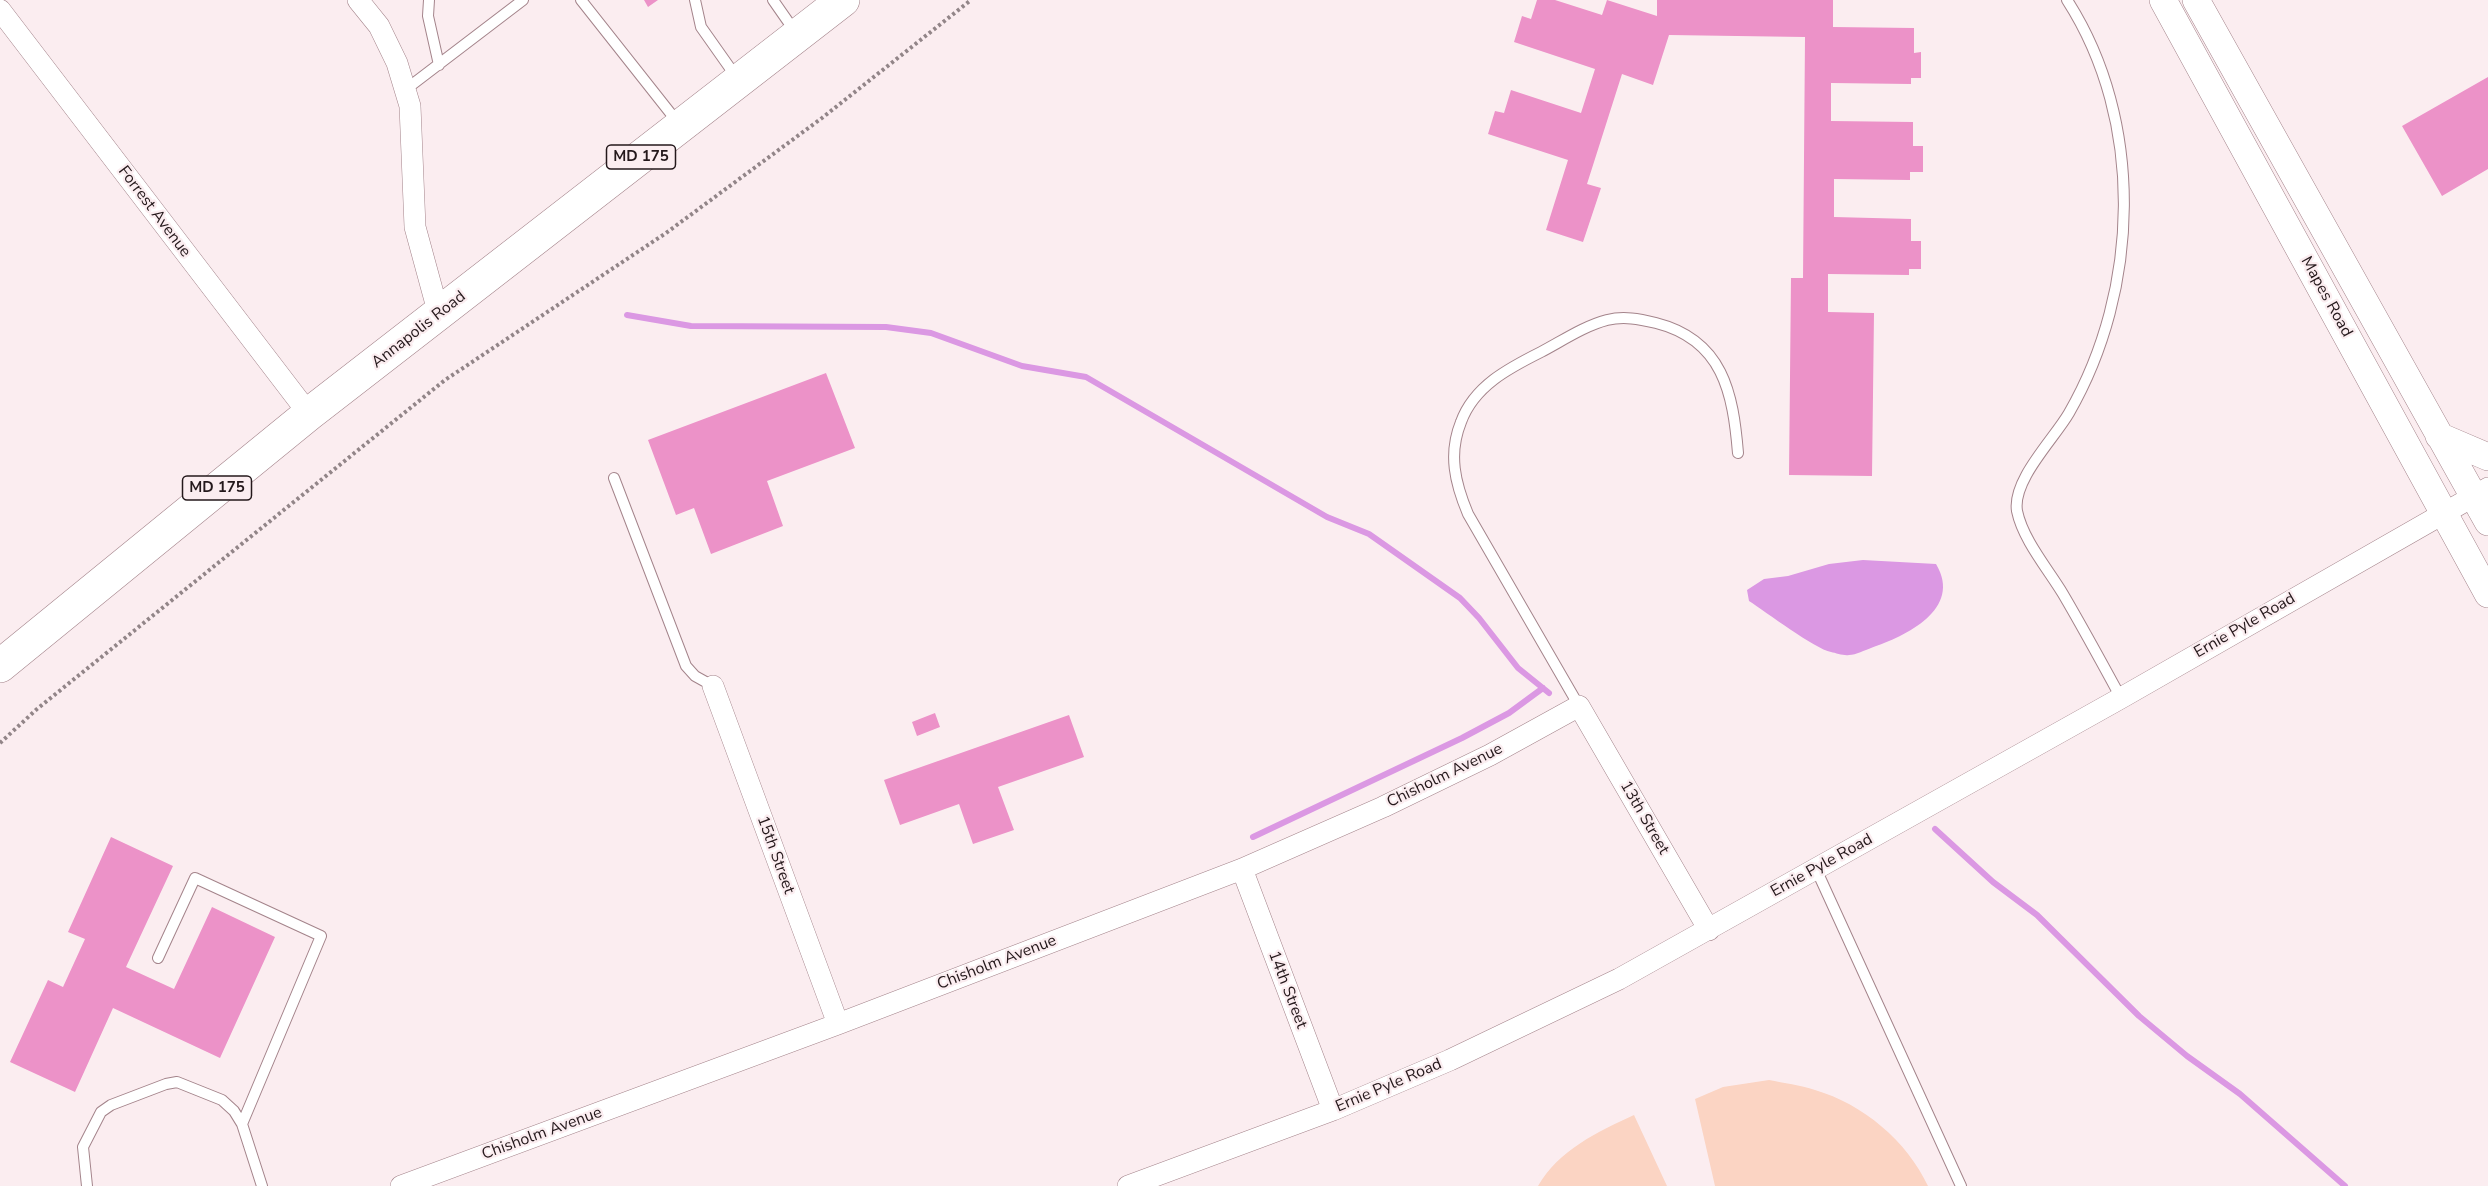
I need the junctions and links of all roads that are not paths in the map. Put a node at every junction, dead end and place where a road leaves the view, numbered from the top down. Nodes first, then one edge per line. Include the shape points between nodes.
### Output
1 (358, 0) edge
2 (429, 0) edge
3 (523, 0) edge
4 (581, 0) edge
5 (696, 0) edge
6 (773, 0) edge
7 (843, 0) edge
8 (2067, 0) edge
9 (2163, 0) edge
10 (2196, 0) edge
11 (0, 10) edge
12 (798, 35) junction
13 (439, 65) junction
14 (739, 80) junction
15 (405, 90) junction
16 (681, 126) junction
17 (439, 315) junction
18 (309, 414) junction
19 (2439, 436) junction
20 (1738, 453) dead end
21 (2488, 457) edge
22 (614, 478) dead end
23 (2480, 491) edge
24 (2443, 511) junction
25 (2488, 522) edge
26 (2488, 594) edge
27 (0, 666) edge
28 (714, 686) joint
29 (2121, 698) junction
30 (1579, 706) junction
31 (1816, 869) junction
32 (1242, 870) junction
33 (1709, 930) junction
34 (158, 958) dead end
35 (838, 1024) junction
36 (1333, 1110) junction
37 (242, 1124) junction
38 (87, 1186) edge
39 (262, 1186) edge
40 (401, 1186) edge
41 (1128, 1186) edge
42 (1961, 1186) edge

1 - 15 street via 379,26
2 - 13 lane via 428,15
3 - 13 lane
4 - 16 lane
5 - 14 lane via 701,27
6 - 12 lane
7 - 12 main road, Annapolis Road / MD 175
8 - 29 lane via 2096,59 2112,109 2123,176 2122,252 2108,322 2095,358 2069,413 2020,484 2017,510 2032,545
9 - 24 street, Mapes Road
10 - 19 street, Mapes Road
11 - 18 street, Forrest Avenue
12 - 14 main road, Annapolis Road / MD 175
13 - 15 lane
14 - 16 main road, Annapolis Road / MD 175
15 - 17 street via 410,106 415,227
16 - 17 main road, Annapolis Road / MD 175
17 - 18 main road, Annapolis Road / MD 175
18 - 27 main road, Annapolis Road / MD 175
19 - 21 street
19 - 23 street, Mapes Road
20 - 30 lane via 1732,397 1719,369 1702,346 1677,329 1644,321 1623,317 1577,333 1509,368 1472,400 1454,444 1456,486 1468,514
22 - 28 lane via 686,666
23 - 24 street, Ernie Pyle Road
23 - 25 street, Mapes Road
24 - 26 street, Mapes Road
24 - 29 street, Ernie Pyle Road
28 - 35 street, 15th Street
29 - 31 street, Ernie Pyle Road
30 - 32 street, Chisholm Avenue via 1447,776
30 - 33 street, 13th Street
31 - 33 street, Ernie Pyle Road
31 - 42 lane
32 - 35 street, Chisholm Avenue
32 - 36 street, 14th Street
33 - 36 street, Ernie Pyle Road via 1524,1025
34 - 37 lane via 195,878 321,936
35 - 40 street, Chisholm Avenue
36 - 41 street, Ernie Pyle Road
37 - 38 lane via 222,1100 177,1082 111,1105 96,1120 83,1148
37 - 39 lane

